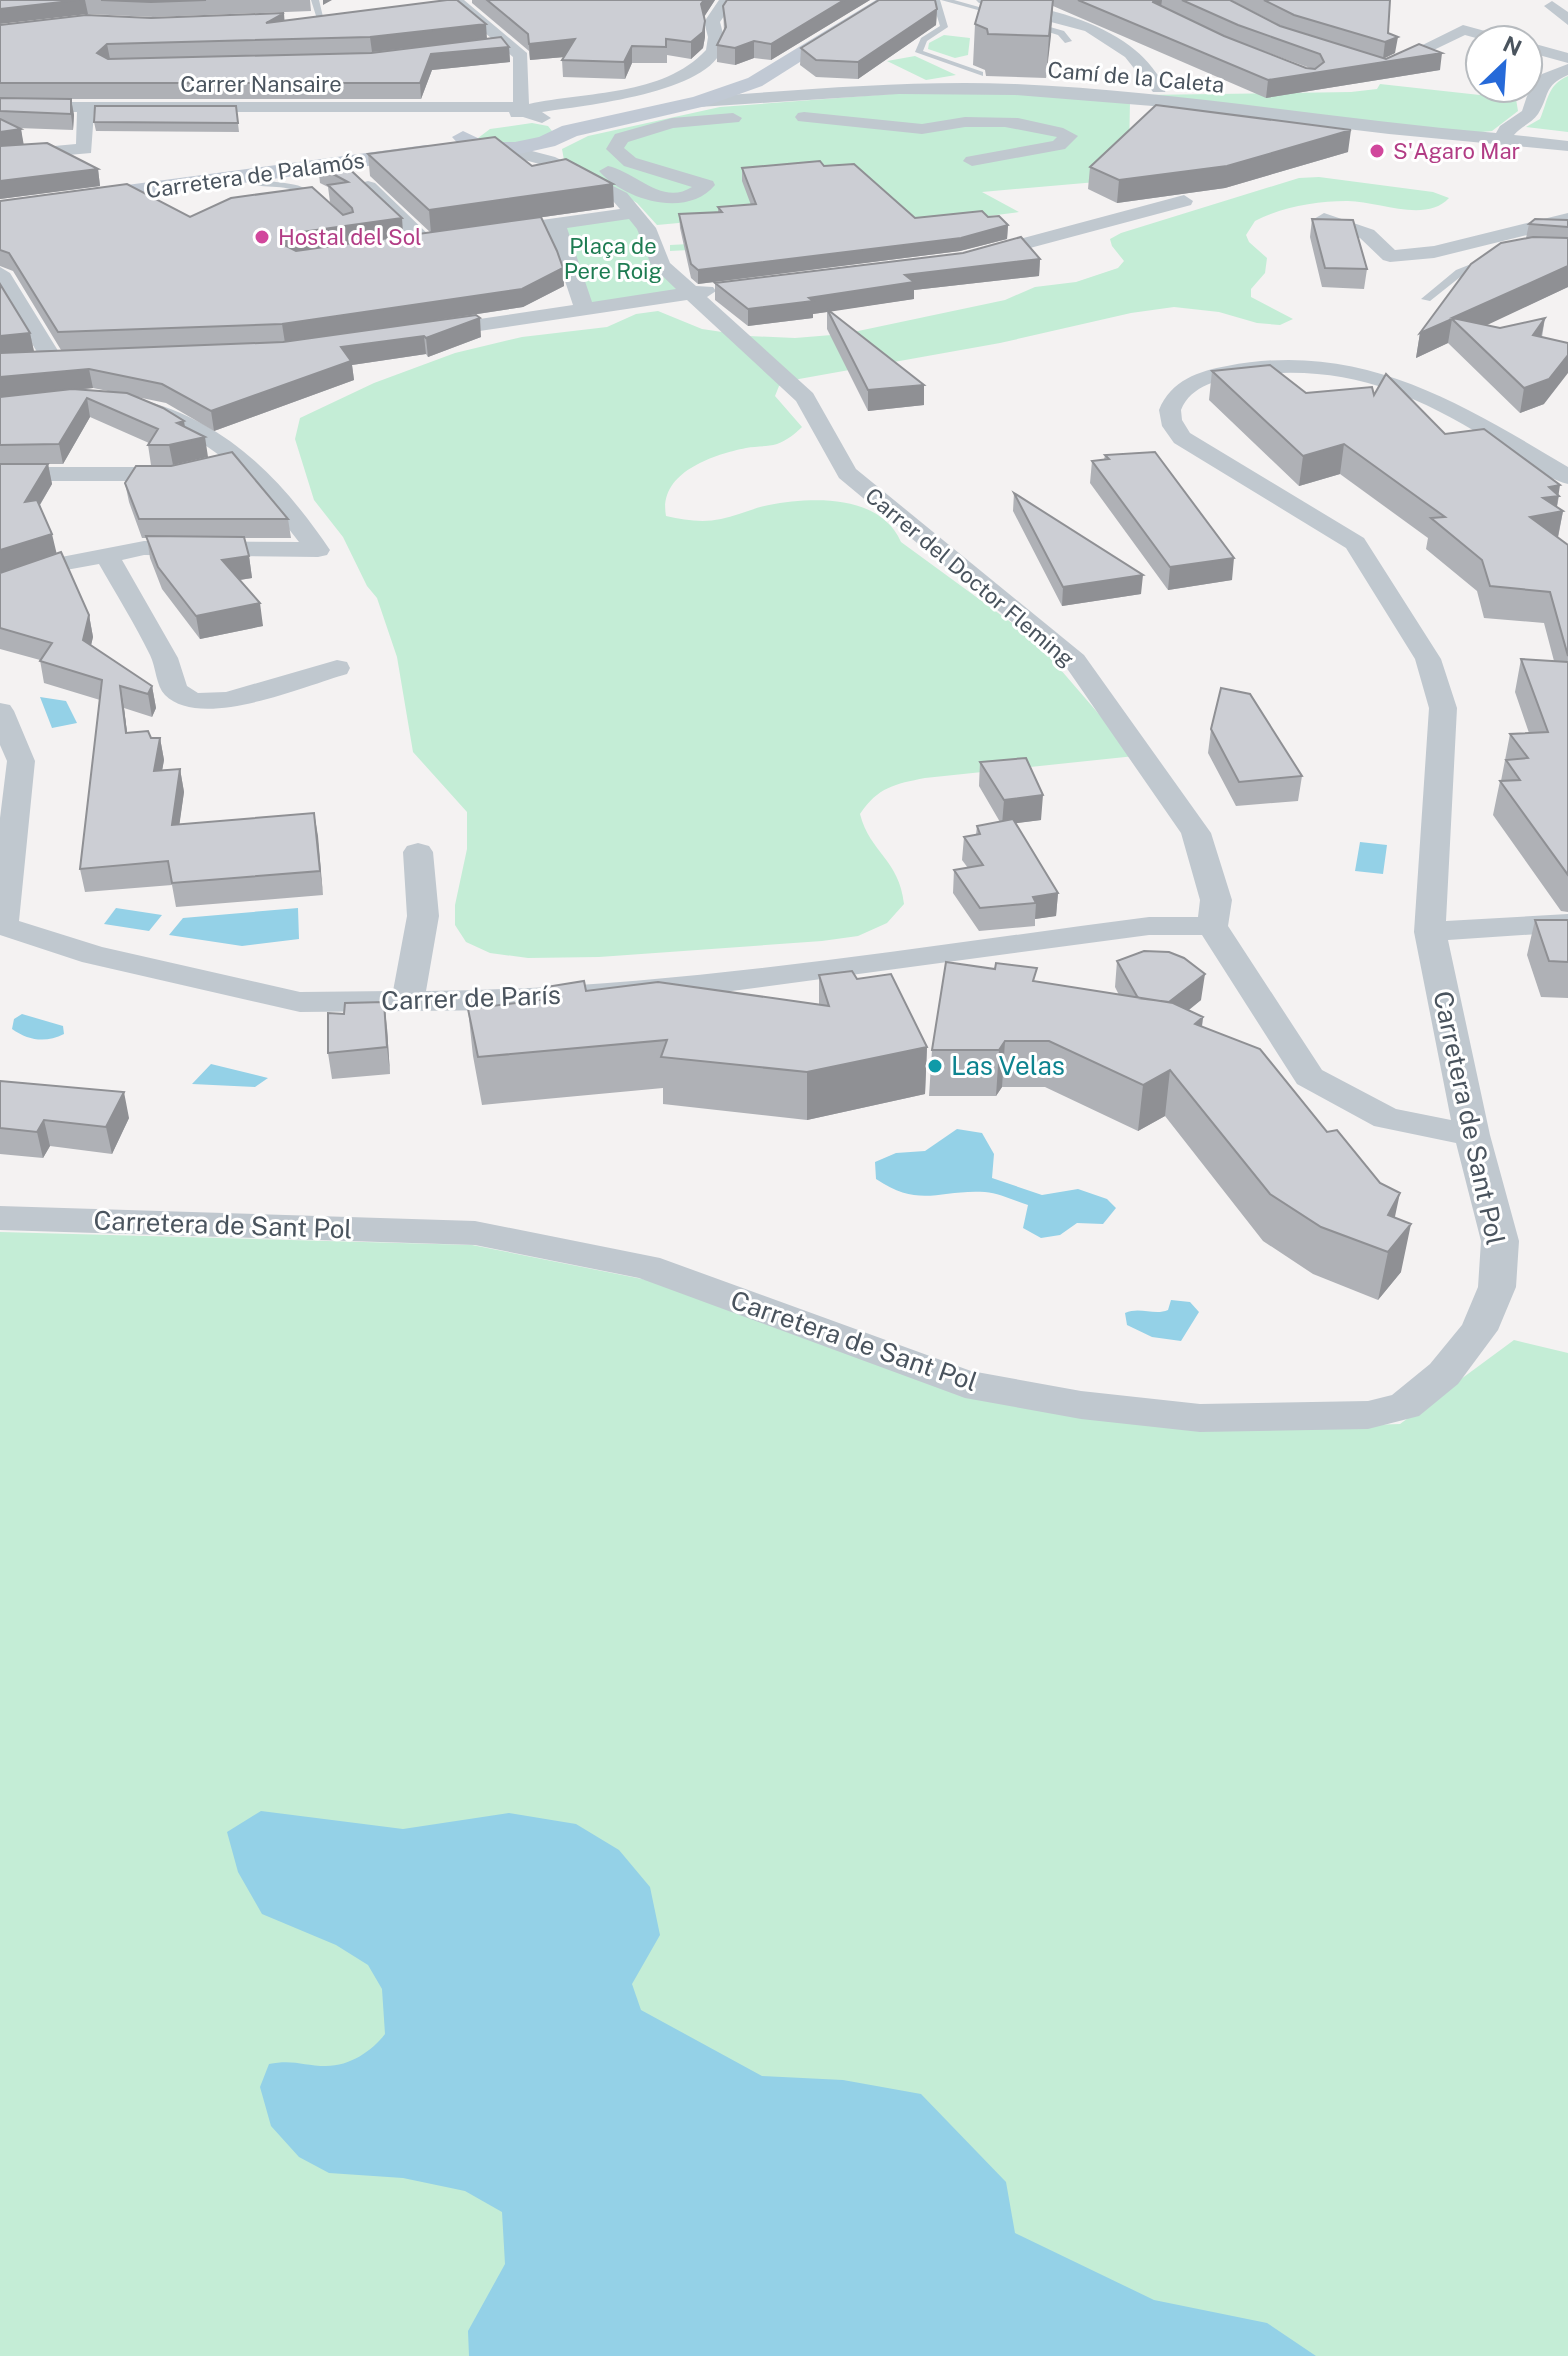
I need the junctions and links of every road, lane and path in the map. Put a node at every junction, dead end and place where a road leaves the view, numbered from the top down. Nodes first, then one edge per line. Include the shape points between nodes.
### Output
1 (315, 0) edge
2 (727, 0) edge
3 (889, 0) edge
4 (936, 0) edge
5 (945, 0) edge
6 (984, 0) edge
7 (454, 4) edge
8 (1560, 6) edge
9 (320, 19) edge
10 (1568, 20) edge
11 (1119, 22) edge
12 (1091, 28) junction
13 (1464, 30) edge
14 (1068, 41) dead end
15 (1568, 43) edge
16 (507, 44) junction
17 (478, 48) edge
18 (1561, 56) edge
19 (1377, 66) edge
20 (1568, 69) edge
21 (980, 74) edge
22 (1159, 88) dead end
23 (699, 102) junction
24 (86, 106) junction
25 (0, 107) edge
26 (513, 116) junction
27 (756, 117) dead end
28 (782, 117) dead end
29 (554, 138) junction
30 (1504, 138) junction
31 (472, 142) junction
32 (1568, 146) edge
33 (0, 156) edge
34 (972, 161) dead end
35 (343, 164) junction
36 (248, 176) junction
37 (1184, 201) edge
38 (0, 206) edge
39 (329, 210) edge
40 (633, 213) junction
41 (1324, 219) edge
42 (1568, 219) edge
43 (556, 224) junction
44 (482, 233) edge
45 (392, 246) edge
46 (1500, 258) edge
47 (962, 260) edge
48 (0, 273) edge
49 (734, 288) edge
50 (689, 293) junction
51 (1426, 299) dead end
52 (7, 301) edge
53 (584, 307) junction
54 (418, 334) edge
55 (27, 362) edge
56 (118, 401) edge
57 (241, 459) junction
58 (0, 474) edge
59 (1568, 477) edge
60 (107, 555) junction
61 (0, 585) edge
62 (337, 668) dead end
63 (0, 711) edge
64 (418, 852) dead end
65 (1568, 923) edge
66 (1212, 926) junction
67 (1430, 932) junction
68 (408, 1001) junction
69 (1472, 1135) junction
70 (0, 1218) edge

1 - 9 lane
2 - 26 street, Carrer Nansaire via 712,22 717,37 712,53 689,71 653,87
3 - 23 main road via 755,82
4 - 21 lane via 944,27 924,40 919,52
5 - 14 lane via 1061,33
6 - 12 street
7 - 16 street
8 - 10 street
11 - 12 street
12 - 22 street via 1131,54
13 - 19 street
15 - 18 street
16 - 17 street
16 - 26 street via 521,56
20 - 30 street via 1548,78 1530,113 1506,130
23 - 29 main road
23 - 30 street, Camí de la Caleta via 922,88 1018,90
24 - 25 street, Carrer Nansaire
24 - 26 street, Carrer Nansaire via 515,107
24 - 33 street via 85,149
26 - 29 main road
26 - 31 main road via 475,130
27 - 29 street via 672,123 621,138 615,149 630,162 706,185 697,195 680,199 655,196 569,154
28 - 34 street via 844,118 925,129 1000,122 1049,127 1069,136 1059,145
29 - 31 main road via 505,149
29 - 40 street, Carrer del Doctor Fleming
30 - 32 street, Camí de la Caleta
31 - 35 main road, Carretera de Palamós
35 - 36 main road, Carretera de Palamós
35 - 45 street via 431,240
36 - 38 main road, Carretera de Palamós
36 - 39 lane via 254,183 306,187
37 - 47 street
40 - 43 street
40 - 50 street, Carrer del Doctor Fleming via 646,228 661,265
41 - 42 street via 1367,234 1390,256 1434,252
43 - 44 street
43 - 53 street
46 - 51 lane via 1460,272
48 - 52 street
49 - 50 street
50 - 53 street
50 - 66 street, Carrer del Doctor Fleming via 805,398 847,473 1075,661 1196,833 1216,900
52 - 55 street via 62,362
53 - 54 street
56 - 57 street via 157,411
57 - 58 street via 173,475
57 - 60 street via 318,550 144,548
59 - 67 street, Carretera de Sant Pol via 1439,401 1348,370 1253,367 1201,378 1168,410 1169,423 1182,438 1355,543 1428,659 1443,708
60 - 61 street via 60,564
60 - 62 street via 165,658 175,690 192,701 228,700
63 - 68 street, Carrer de París via 21,761 3,926 93,955 300,1002
64 - 68 street via 423,916
65 - 67 street
66 - 68 street, Carrer de París via 1149,926 717,983 518,1000
66 - 69 street via 1309,1077 1386,1118
67 - 69 street, Carretera de Sant Pol
69 - 70 street, Carretera de Sant Pol via 1500,1241 1497,1287 1479,1330 1444,1374 1405,1406 1368,1415 1200,1418 1081,1405 965,1384 647,1267 475,1233

